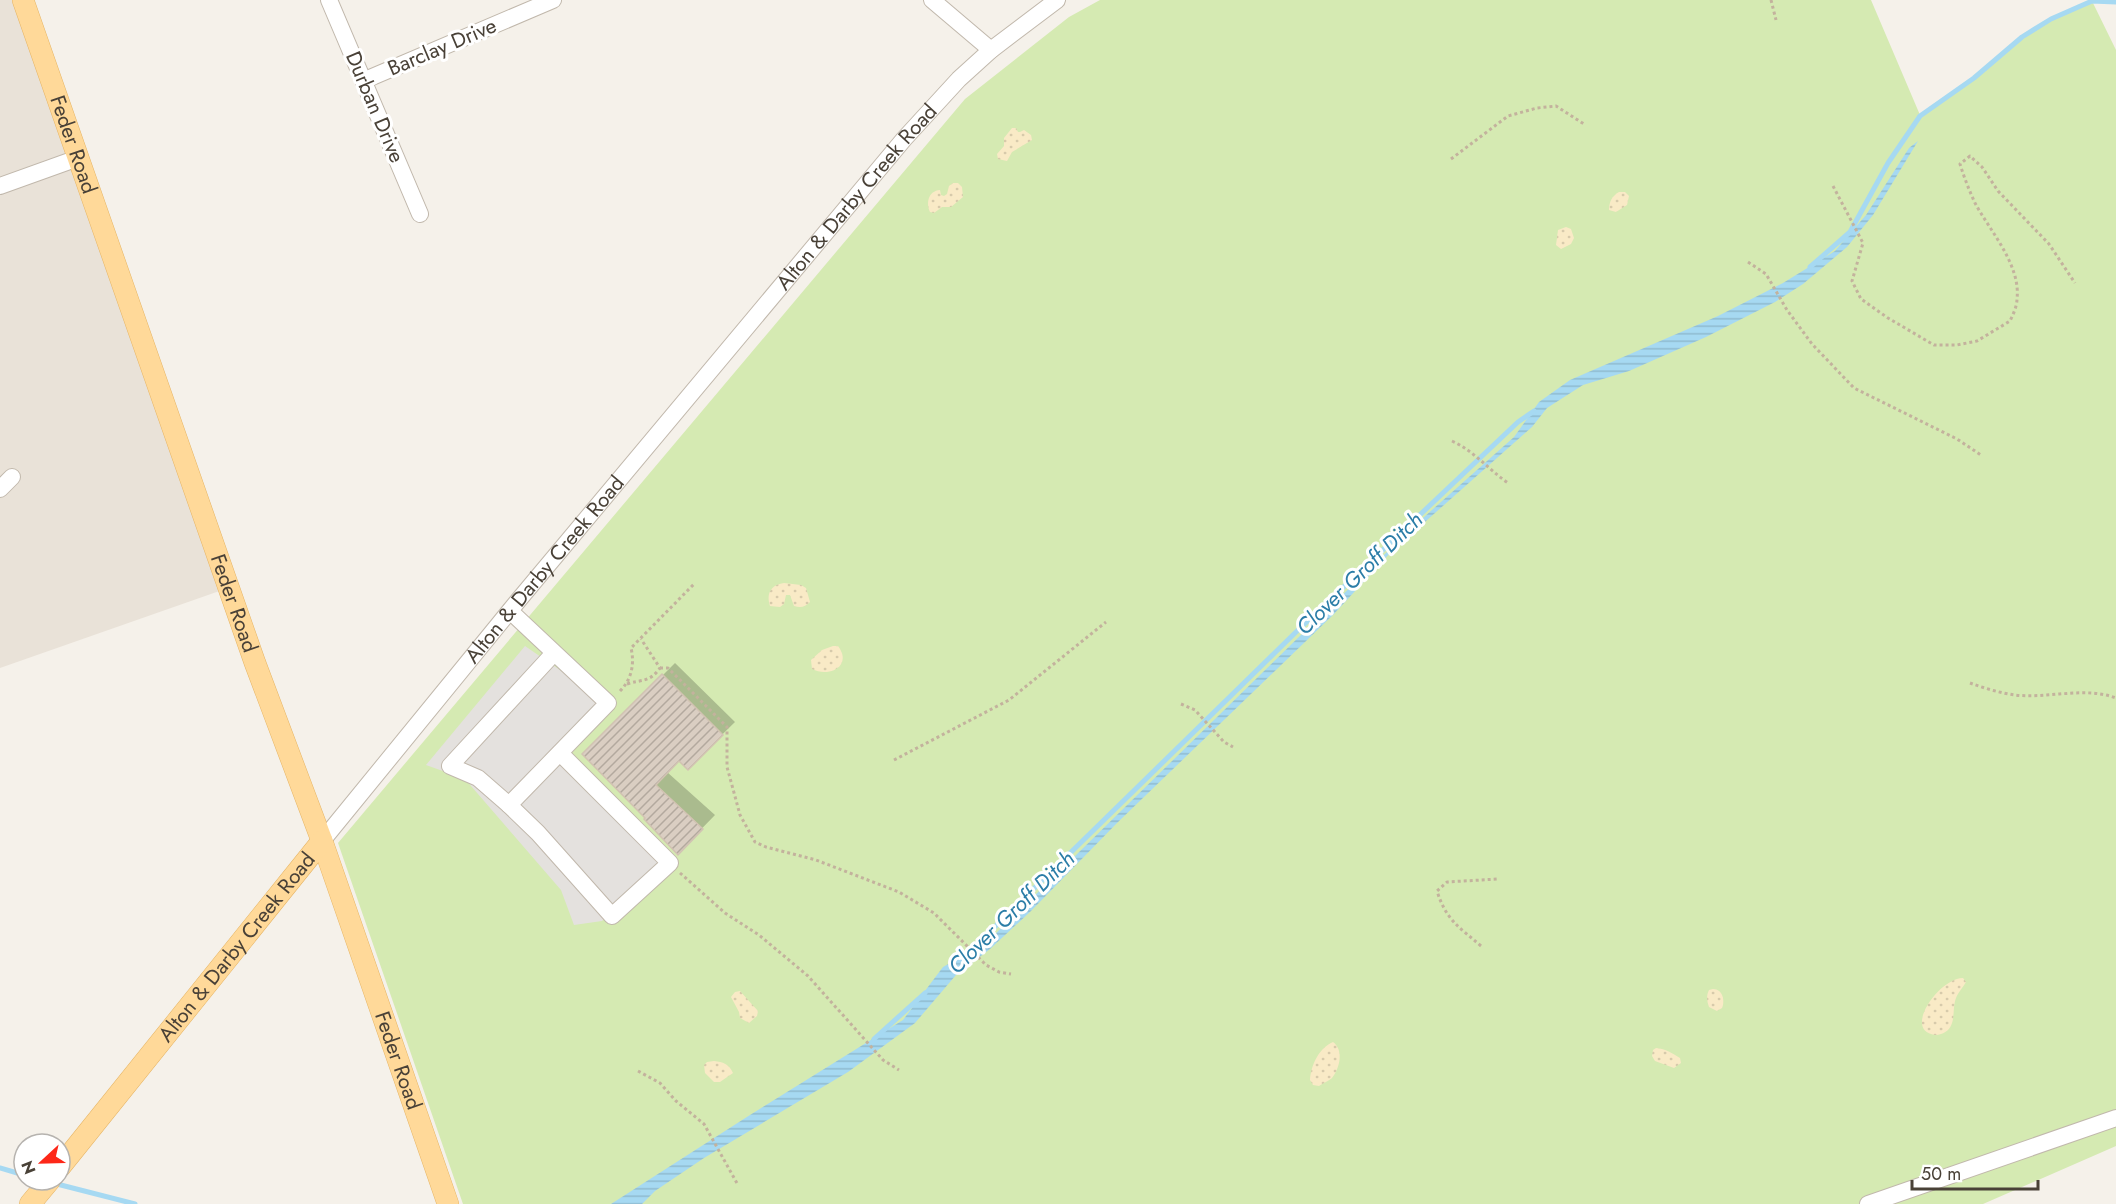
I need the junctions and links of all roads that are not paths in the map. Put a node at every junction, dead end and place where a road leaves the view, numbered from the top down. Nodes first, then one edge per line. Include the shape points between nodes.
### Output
1 (23, 0) edge
2 (329, 0) edge
3 (553, 0) edge
4 (932, 0) edge
5 (1057, 0) edge
6 (991, 50) junction
7 (365, 80) junction
8 (78, 158) junction
9 (0, 186) edge
10 (420, 214) dead end
11 (12, 477) dead end
12 (0, 489) edge
13 (510, 611) junction
14 (554, 653) junction
15 (560, 753) junction
16 (509, 805) junction
17 (322, 841) junction
18 (2116, 1118) edge
19 (72, 1152) edge
20 (40, 1192) edge
21 (30, 1204) edge
22 (448, 1204) edge
23 (1868, 1204) edge

1 - 8 main road, Feder Road
2 - 7 street, Durban Drive
3 - 7 street, Barclay Drive
4 - 6 street
5 - 6 street, Alton & Darby Creek Road
6 - 13 street, Alton & Darby Creek Road via 904,139
7 - 10 street, Durban Drive
8 - 9 street
8 - 17 main road, Feder Road via 255,663
11 - 12 street
13 - 14 street
13 - 17 street, Alton & Darby Creek Road
14 - 15 street via 608,703
14 - 16 street via 450,765 478,778
15 - 16 street
15 - 16 street via 670,863 612,916
17 - 19 main road, Alton & Darby Creek Road
17 - 22 main road, Feder Road
18 - 23 street
20 - 21 main road

